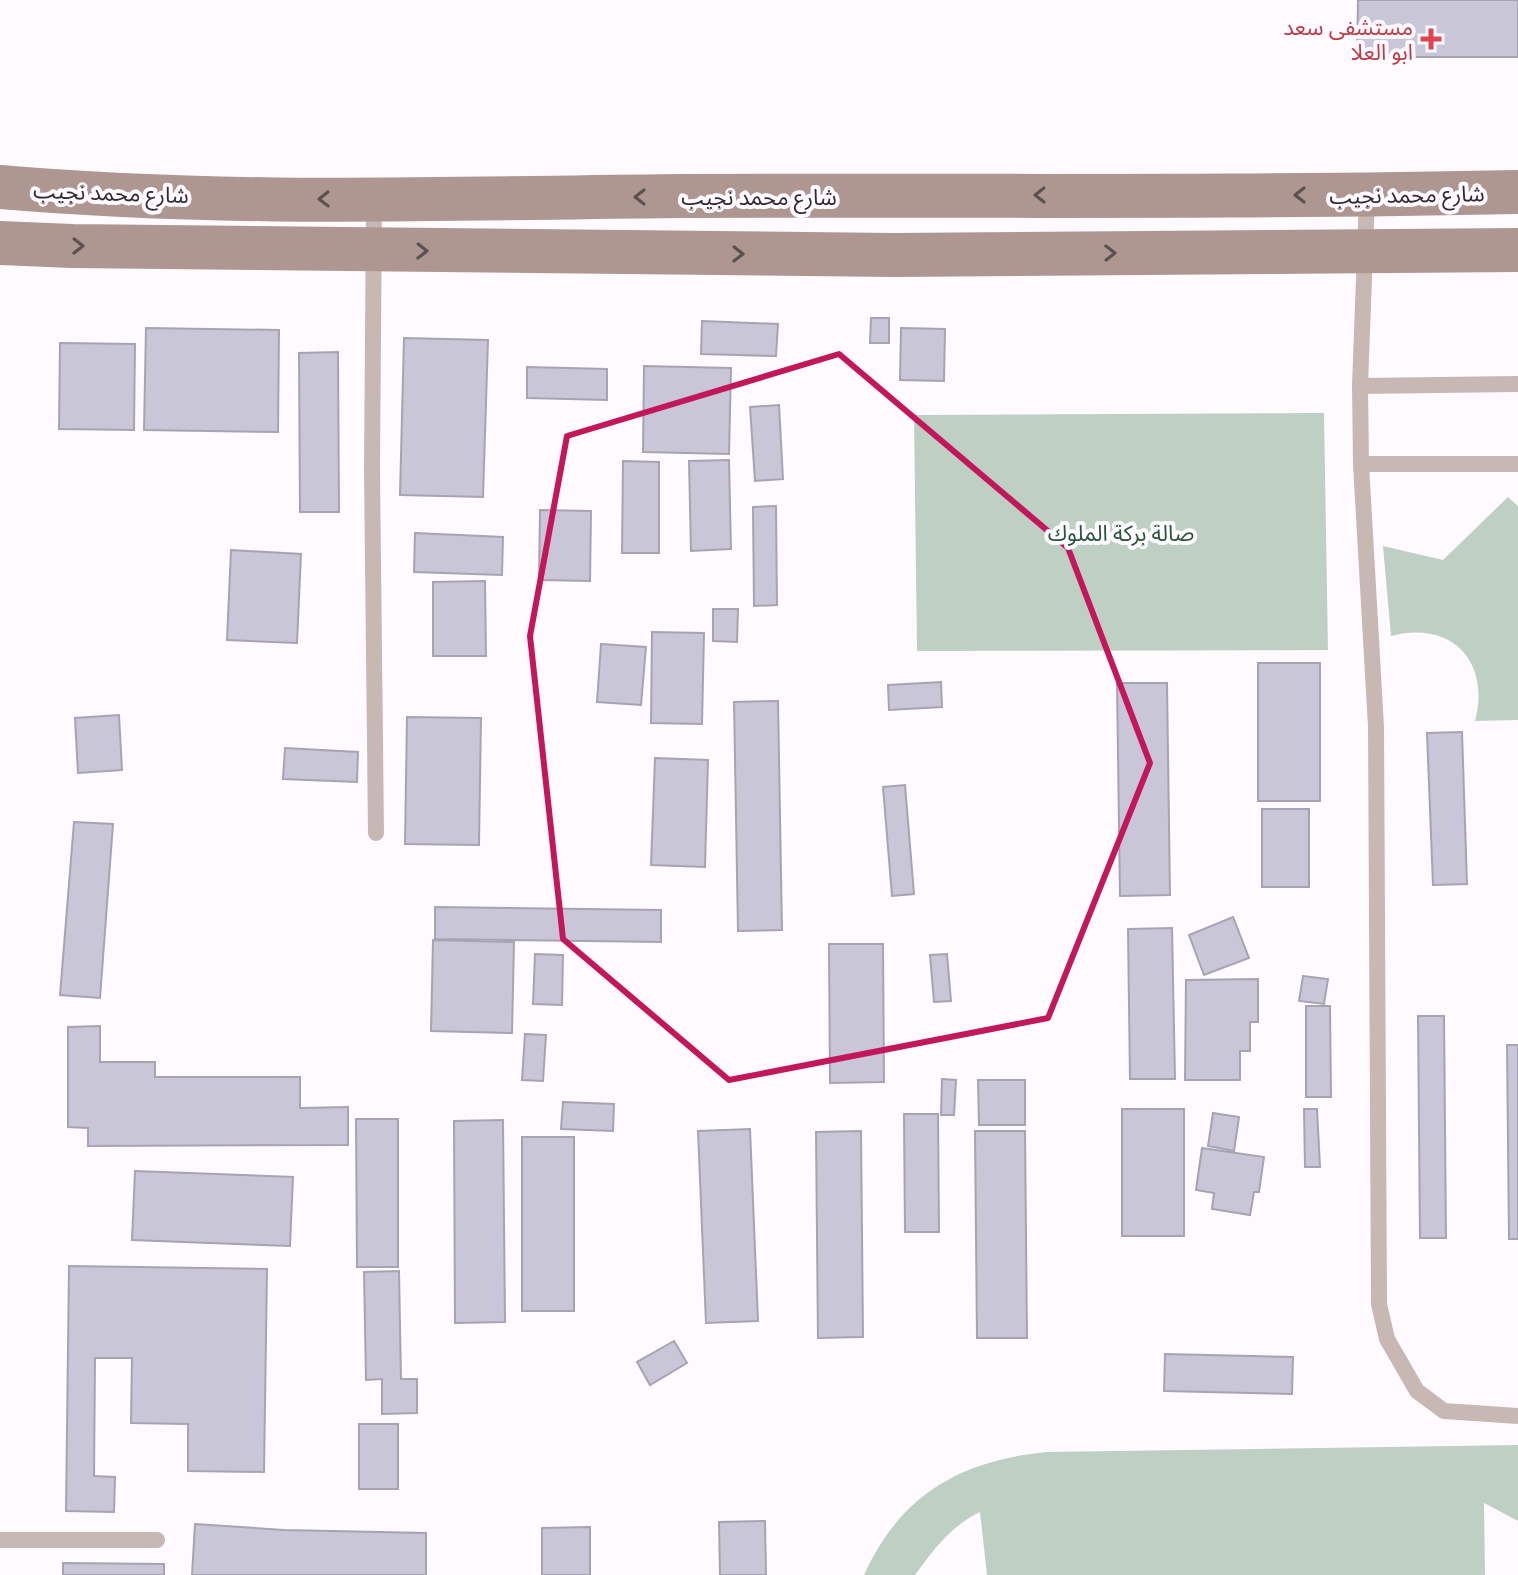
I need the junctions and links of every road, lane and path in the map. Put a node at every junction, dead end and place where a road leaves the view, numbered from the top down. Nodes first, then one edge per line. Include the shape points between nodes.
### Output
1 (0, 187) edge
2 (1518, 192) edge
3 (902, 195) junction
4 (1367, 195) junction
5 (374, 198) junction
6 (0, 243) edge
7 (374, 250) junction
8 (1366, 250) junction
9 (1518, 250) edge
10 (894, 255) junction
11 (1518, 384) edge
12 (1360, 386) junction
13 (1361, 464) junction
14 (1518, 464) edge
15 (376, 833) dead end
16 (1518, 1416) edge
17 (0, 1540) edge
18 (157, 1540) dead end

5 -> 1 main road, شارع محمد نجيب
2 - 4 main road, شارع محمد نجيب
4 -> 3 main road, شارع محمد نجيب
3 -> 5 main road, شارع محمد نجيب
3 - 10 main road
4 - 8 lane
5 - 7 lane
6 -> 7 main road
7 -> 10 main road
7 - 15 lane
8 - 9 main road
10 -> 8 main road
8 - 12 lane
11 - 12 lane
12 - 13 lane
13 - 14 lane
13 - 16 lane via 1376,727 1379,1304 1387,1339 1417,1391 1444,1411
17 - 18 lane

